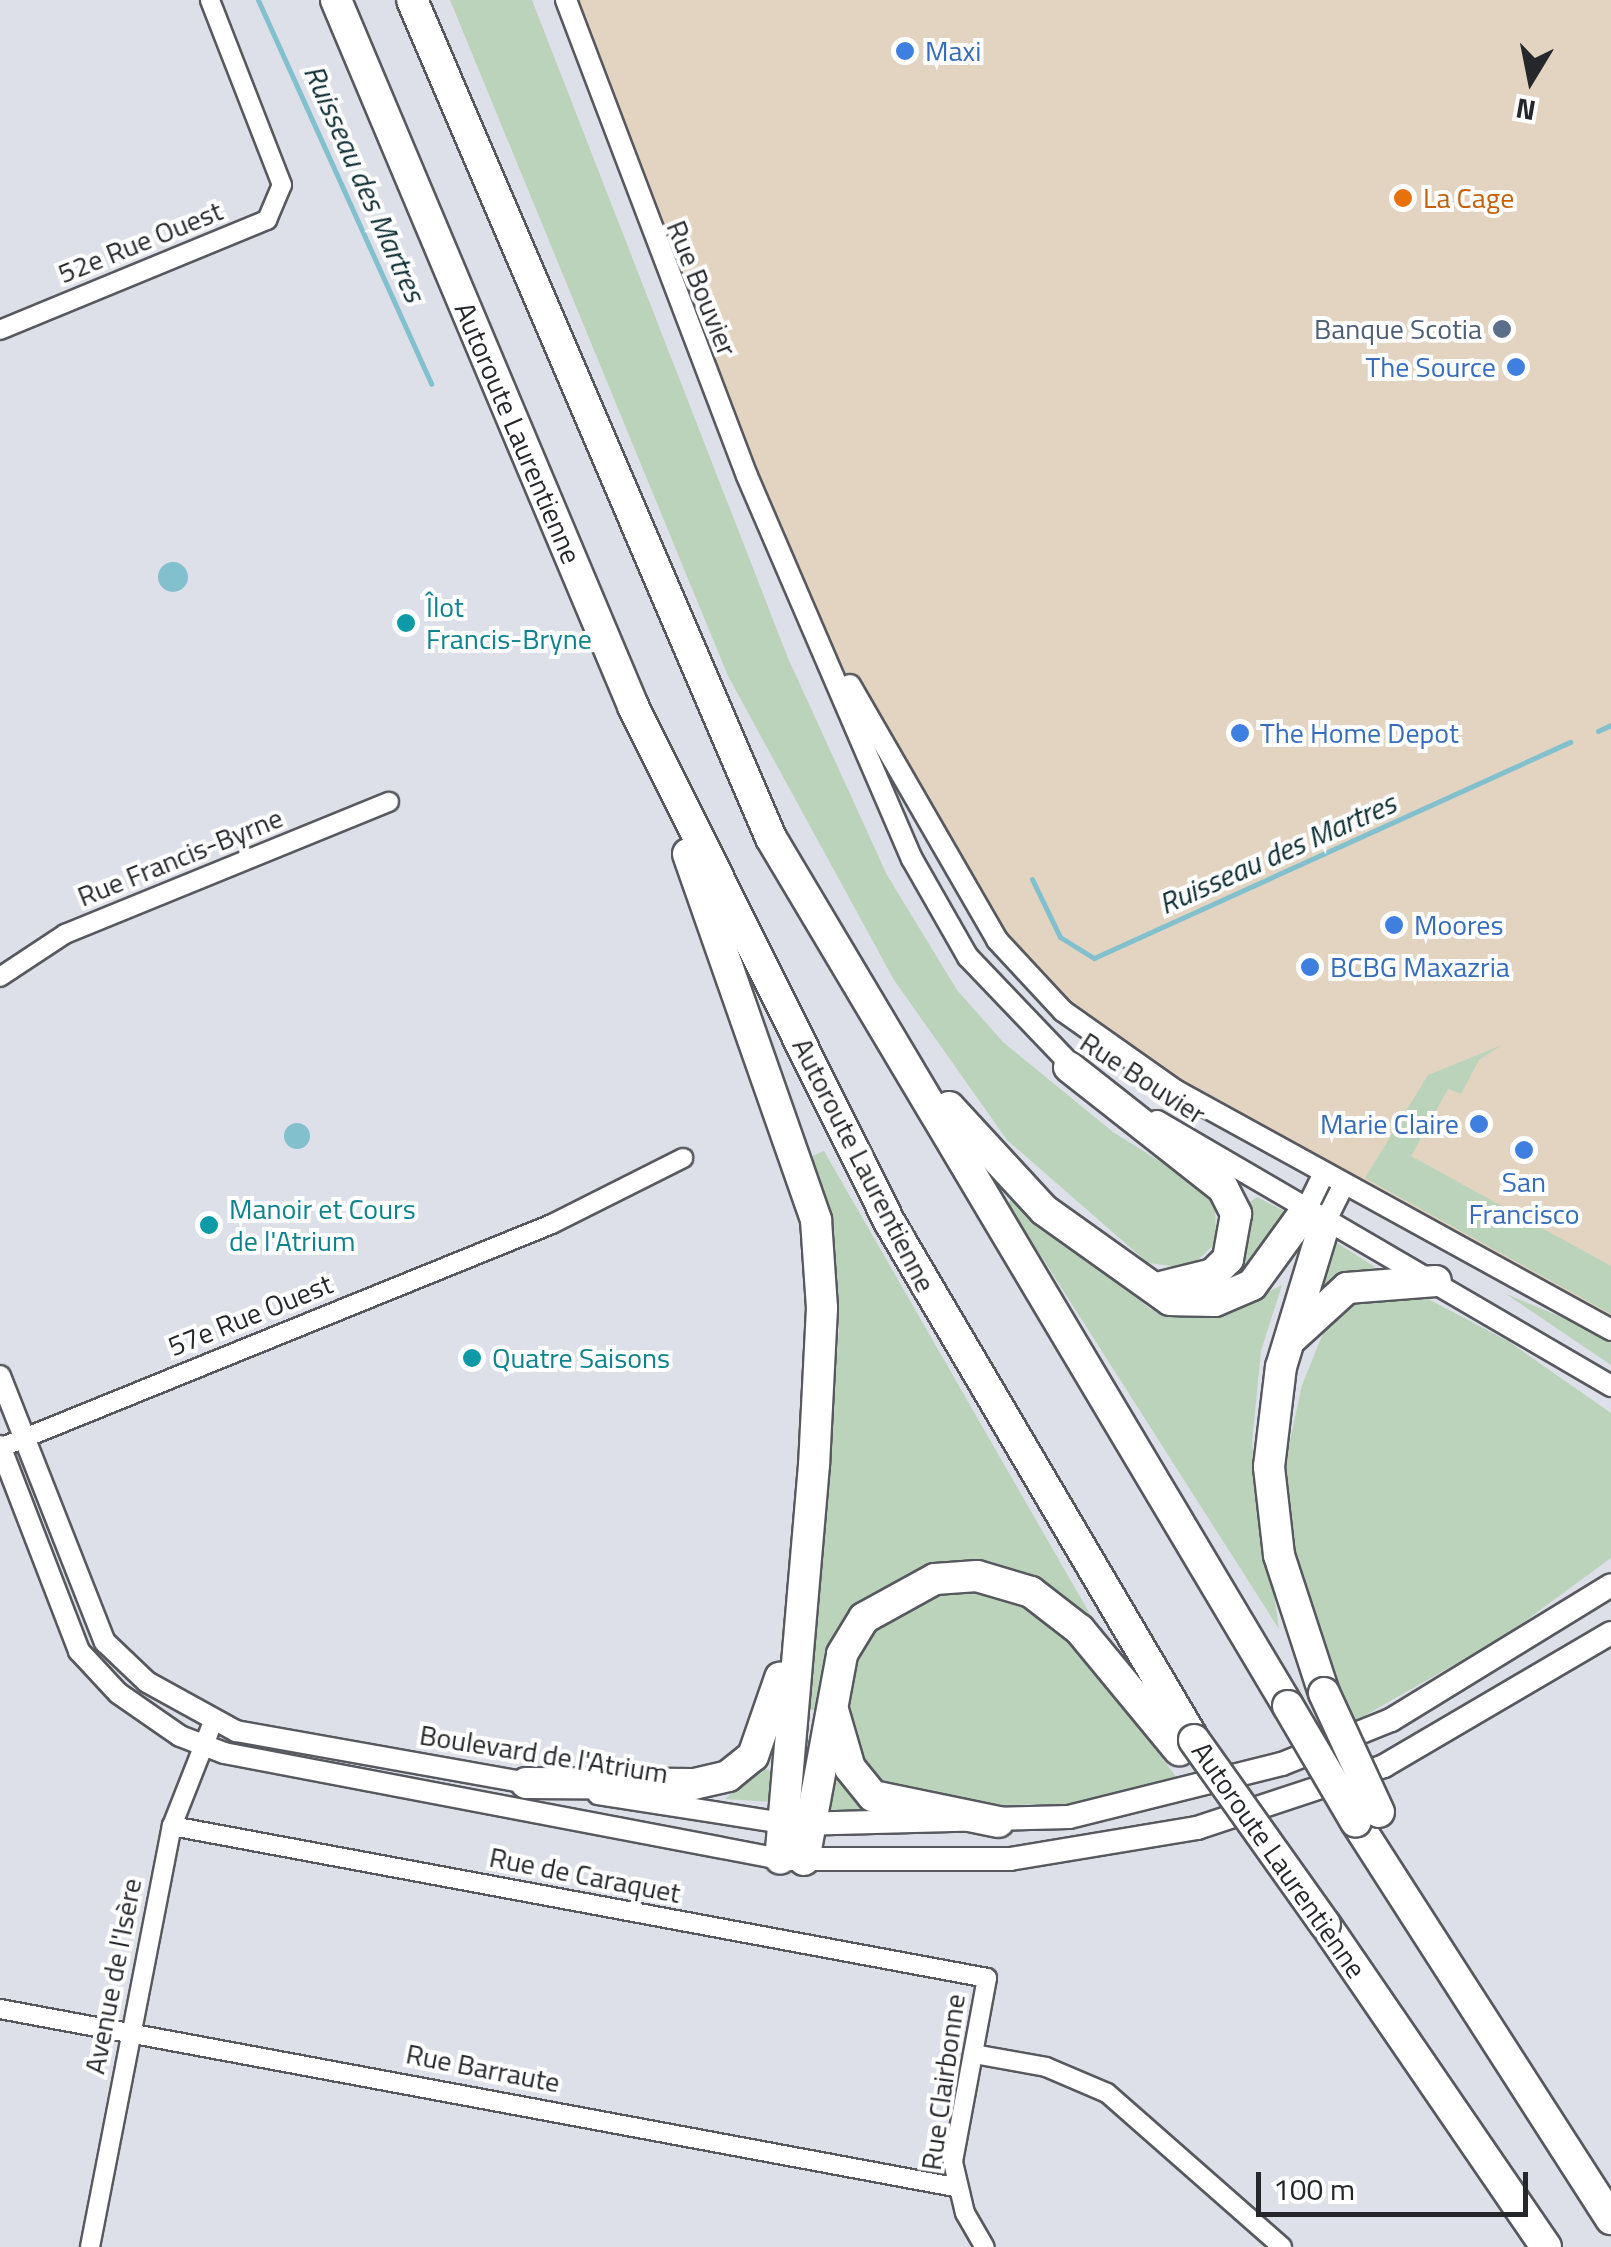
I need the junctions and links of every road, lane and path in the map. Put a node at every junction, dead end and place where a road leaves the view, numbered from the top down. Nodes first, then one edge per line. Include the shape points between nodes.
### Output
1 (210, 0) edge
2 (336, 0) edge
3 (412, 0) edge
4 (566, 0) edge
5 (0, 330) edge
6 (798, 592) junction
7 (632, 706) junction
8 (388, 802) dead end
9 (0, 978) edge
10 (907, 1061) junction
11 (1069, 1067) junction
12 (683, 1158) dead end
13 (1324, 1173) junction
14 (1344, 1184) junction
15 (1315, 1217) junction
16 (1436, 1281) junction
17 (1144, 1289) junction
18 (1611, 1330) edge
19 (1288, 1342) junction
20 (0, 1376) edge
21 (1611, 1386) edge
22 (27, 1434) junction
23 (0, 1447) edge
24 (1611, 1585) edge
25 (801, 1588) junction
26 (1611, 1633) edge
27 (829, 1695) junction
28 (213, 1722) junction
29 (203, 1745) junction
30 (1187, 1745) junction
31 (526, 1783) junction
32 (1367, 1817) junction
33 (998, 1822) junction
34 (796, 1824) junction
35 (172, 1826) junction
36 (792, 1859) junction
37 (987, 1978) joint
38 (0, 2009) edge
39 (129, 2029) junction
40 (974, 2054) junction
41 (955, 2187) junction
42 (1611, 2219) edge
43 (90, 2247) edge
44 (985, 2247) edge
45 (1282, 2247) edge
46 (1546, 2247) edge

1 - 5 street, 52e Rue Ouest via 282,185 267,220
2 - 7 highway, Autoroute Laurentienne
3 - 10 highway via 772,838
4 - 6 street, Rue Bouvier
6 - 11 street, Rue Bouvier via 912,859 968,958
6 - 13 street, Rue Bouvier via 944,858 1018,964 1117,1052
7 - 25 highway via 816,1220 822,1308
7 - 30 highway, Autoroute Laurentienne via 890,1223
8 - 9 street, Rue Francis-Byrne via 64,934
10 - 17 highway via 1044,1210
10 - 32 highway, bridge via 1288,1706
11 - 15 street, Rue Bouvier
11 - 17 highway via 1222,1188 1236,1214 1228,1260 1213,1274
12 - 22 street, 57e Rue Ouest via 552,1224
13 - 14 street, Rue Bouvier
13 - 15 street
14 - 15 street
14 - 18 street, Rue Bouvier
15 - 16 street, Rue Bouvier
15 - 17 highway via 1252,1285 1193,1303
15 - 19 highway
16 - 19 highway via 1347,1288
16 - 21 street, Rue Bouvier
19 - 32 highway, bridge via 1269,1467 1280,1555
20 - 22 street, Boulevard de l'Atrium
22 - 23 street, 57e Rue Ouest
22 - 28 street, Boulevard de l'Atrium via 104,1642
23 - 29 street, Boulevard de l'Atrium via 79,1651 146,1716
24 - 33 main road, Boulevard de l'Atrium via 1391,1720 1282,1764 1106,1810
25 - 31 highway via 772,1714 753,1756 728,1776 694,1784
25 - 34 highway
26 - 36 main road, Boulevard de l'Atrium via 1384,1766 1197,1828 1010,1859
27 - 30 highway via 864,1618 908,1588 977,1576 1031,1592 1080,1630
27 - 33 highway via 844,1755 873,1796
27 - 34 highway
28 - 29 street, Avenue de l'Isère
28 - 31 street, Boulevard de l'Atrium
29 - 35 street, Avenue de l'Isère
29 - 36 street, Boulevard de l'Atrium
30 - 46 highway, Autoroute Laurentienne, bridge via 1318,1916
31 - 34 street, Boulevard de l'Atrium
32 - 42 highway via 1432,1936
33 - 34 main road, Boulevard de l'Atrium
34 - 36 highway
35 - 37 street, Rue de Caraquet
35 - 39 street, Avenue de l'Isère
37 - 40 street, Rue Clairbonne
38 - 39 street, Rue Barraute
39 - 41 street, Rue Barraute
39 - 43 street, Avenue de l'Isère
40 - 41 street, Rue Clairbonne
40 - 45 street via 1046,2067 1108,2093
41 - 44 street, Rue Clairbonne

